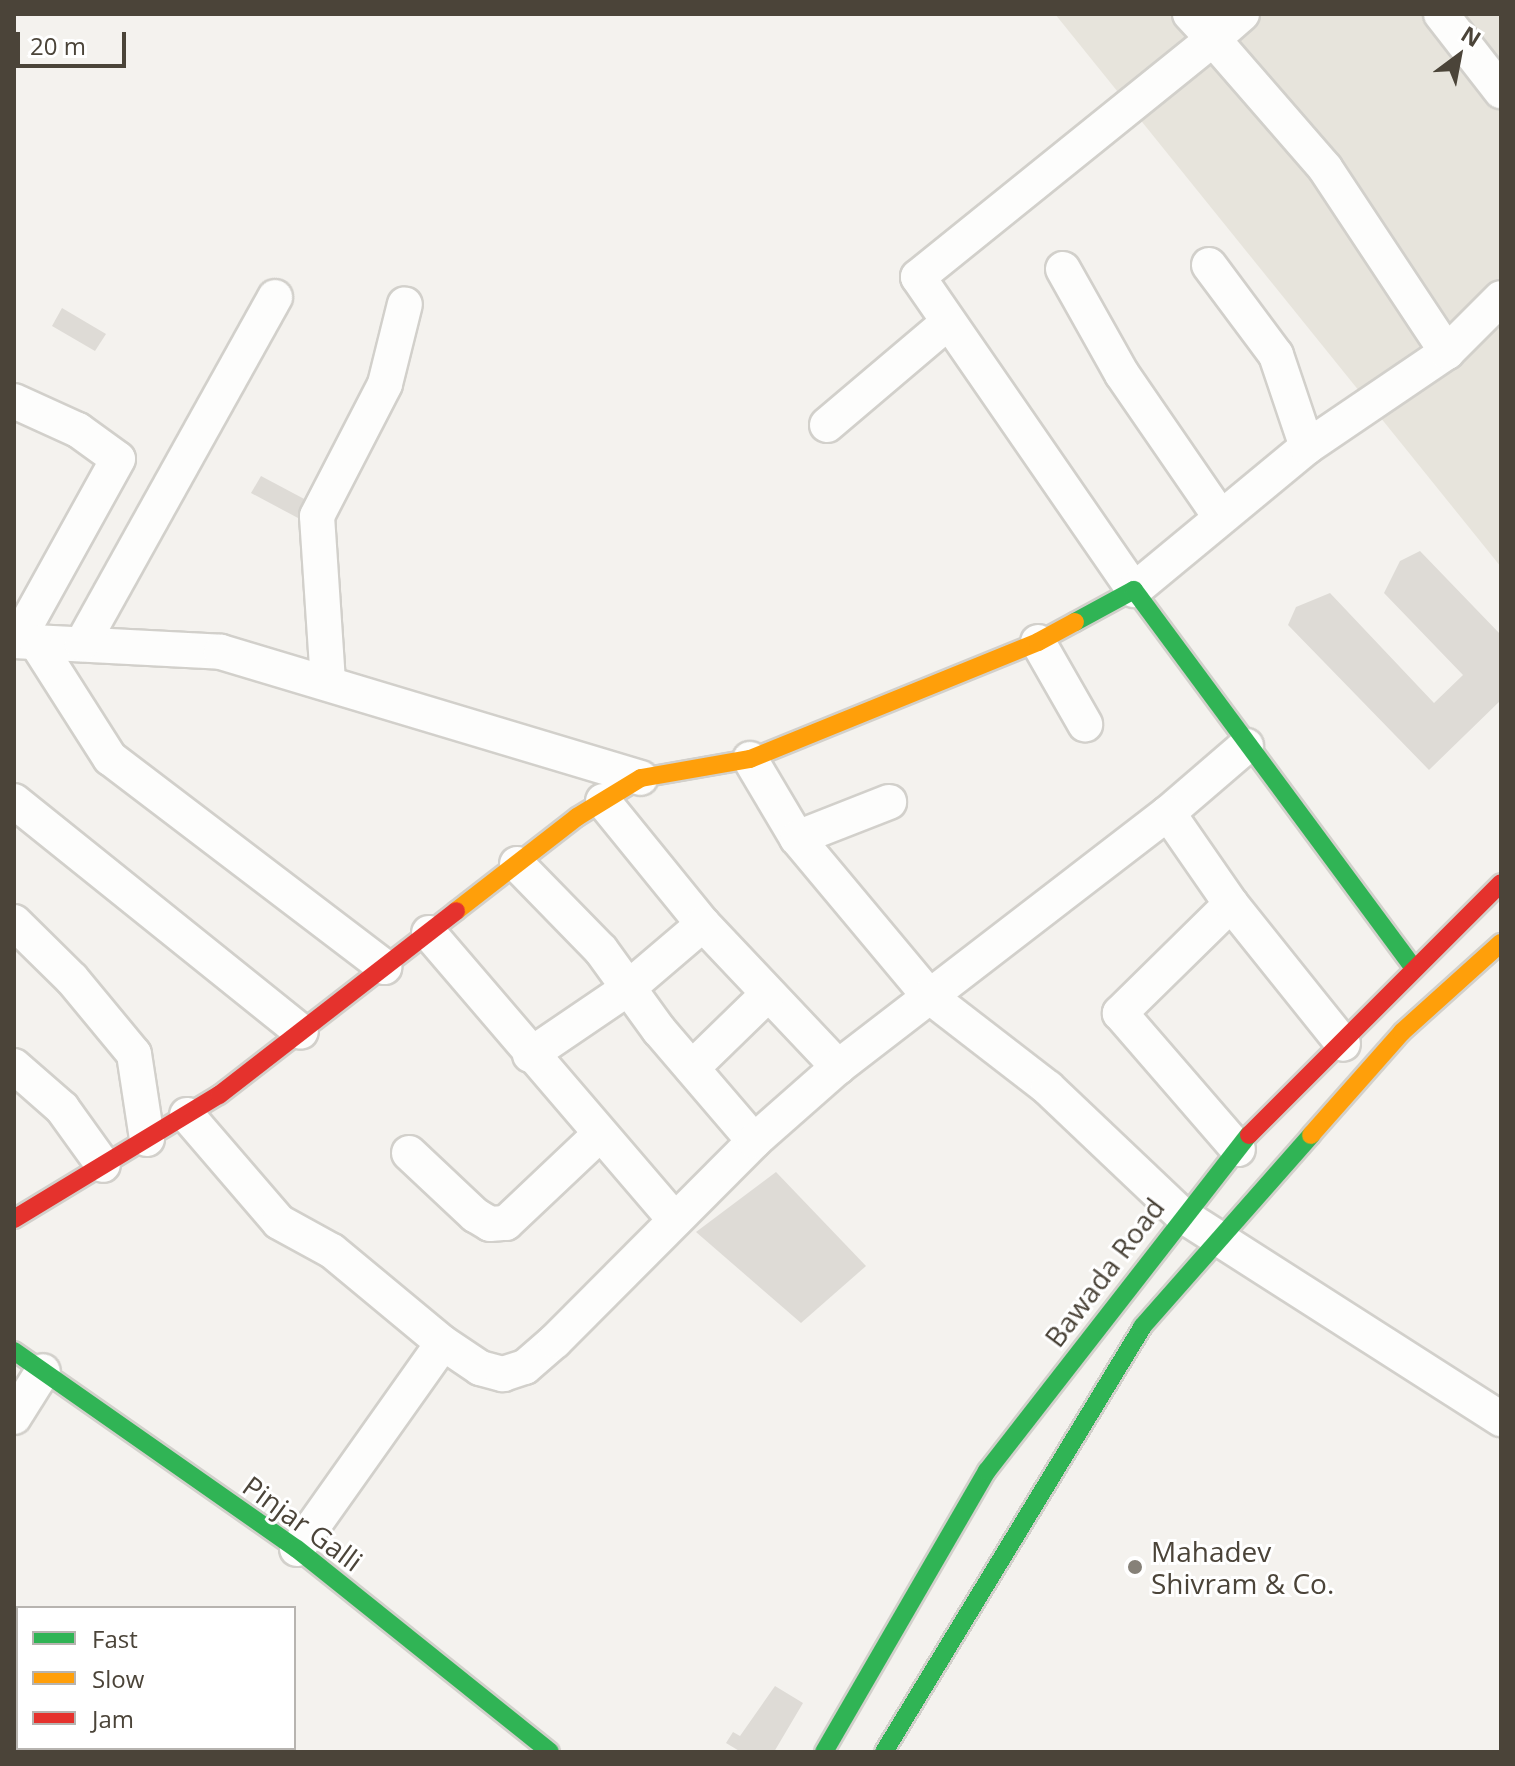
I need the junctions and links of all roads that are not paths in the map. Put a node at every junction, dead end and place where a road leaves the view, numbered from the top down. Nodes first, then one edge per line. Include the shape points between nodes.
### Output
1 (1190, 14) edge
2 (1242, 14) edge
3 (1441, 14) edge
4 (1213, 39) junction
5 (1501, 91) edge
6 (1209, 265) dead end
7 (1063, 269) dead end
8 (275, 297) dead end
9 (1501, 298) edge
10 (405, 304) dead end
11 (946, 324) junction
12 (1447, 352) junction
13 (14, 401) edge
14 (827, 425) dead end
15 (1307, 447) junction
16 (1219, 515) junction
17 (1134, 590) junction
18 (22, 641) edge
19 (1038, 642) junction
20 (82, 644) junction
21 (328, 682) junction
22 (1085, 724) dead end
23 (1246, 746) junction
24 (750, 759) junction
25 (641, 778) junction
26 (14, 801) edge
27 (603, 801) junction
28 (889, 802) dead end
29 (1168, 813) junction
30 (797, 838) junction
31 (517, 864) junction
32 (1501, 883) edge
33 (1231, 904) junction
34 (14, 922) edge
35 (703, 924) junction
36 (429, 933) junction
37 (1501, 943) edge
38 (384, 967) junction
39 (1413, 967) junction
40 (627, 989) junction
41 (767, 995) junction
42 (929, 996) junction
43 (301, 1032) junction
44 (1343, 1044) junction
45 (530, 1055) junction
46 (14, 1066) edge
47 (838, 1067) junction
48 (692, 1068) junction
49 (187, 1115) junction
50 (600, 1134) junction
51 (147, 1139) junction
52 (754, 1141) junction
53 (1238, 1149) junction
54 (409, 1153) dead end
55 (103, 1165) junction
56 (16, 1214) edge
57 (1182, 1215) junction
58 (675, 1220) junction
59 (1219, 1237) junction
60 (443, 1343) junction
61 (14, 1351) edge
62 (43, 1371) junction
63 (14, 1417) edge
64 (1501, 1419) edge
65 (297, 1549) junction
66 (895, 1749) edge
67 (550, 1752) edge
68 (824, 1752) edge

1 - 4 street
2 - 4 street
3 - 5 street
4 - 11 street via 918,277
4 - 12 street via 1325,168
6 - 15 street via 1276,355
7 - 16 street via 1122,374
8 - 20 street
9 - 12 street
10 - 21 street via 385,384 317,516
11 - 14 street
11 - 17 street
12 - 15 street
13 - 18 street via 78,430 118,459
15 - 16 street
16 - 17 street
17 - 19 street
17 - 23 street
18 - 20 street
18 - 38 street via 110,758
19 - 22 street
19 - 24 street
20 - 21 street via 221,652
21 - 25 street
23 - 29 street
23 - 39 street
24 - 25 street
24 - 30 street
25 - 27 street
26 - 43 street
27 - 31 street
27 - 35 street
28 - 30 street
29 - 33 street
29 - 42 street
30 - 42 street
31 - 36 street
31 - 40 street via 601,950
32 - 39 street, Bawada Road
33 - 44 street
33 - 53 street via 1120,1013
34 - 51 street via 72,979 134,1054
35 - 40 street
35 - 41 street
36 - 38 street
36 - 45 street
37 - 59 street via 1402,1032
38 - 43 street
39 - 44 street, Bawada Road
40 - 45 street
40 - 48 street
41 - 47 street
41 - 48 street
42 - 47 street
42 - 57 street via 1048,1088
43 - 49 street
44 - 53 street, Bawada Road via 1283,1097
45 - 50 street
46 - 55 street via 62,1108
47 - 52 street
48 - 52 street
49 - 51 street
49 - 60 street via 279,1222 332,1251
50 - 54 street via 506,1223 490,1224 475,1215
50 - 58 street
51 - 55 street
52 - 58 street
53 - 57 street, Bawada Road
55 - 56 street
57 - 59 street
57 - 68 street, Bawada Road via 987,1471
58 - 60 street via 525,1367 503,1374 480,1368
59 - 64 street
59 - 66 street via 1142,1327
60 - 65 street
61 - 62 street, Pinjar Galli
62 - 63 street
62 - 65 street, Pinjar Galli
65 - 67 street, Pinjar Galli

